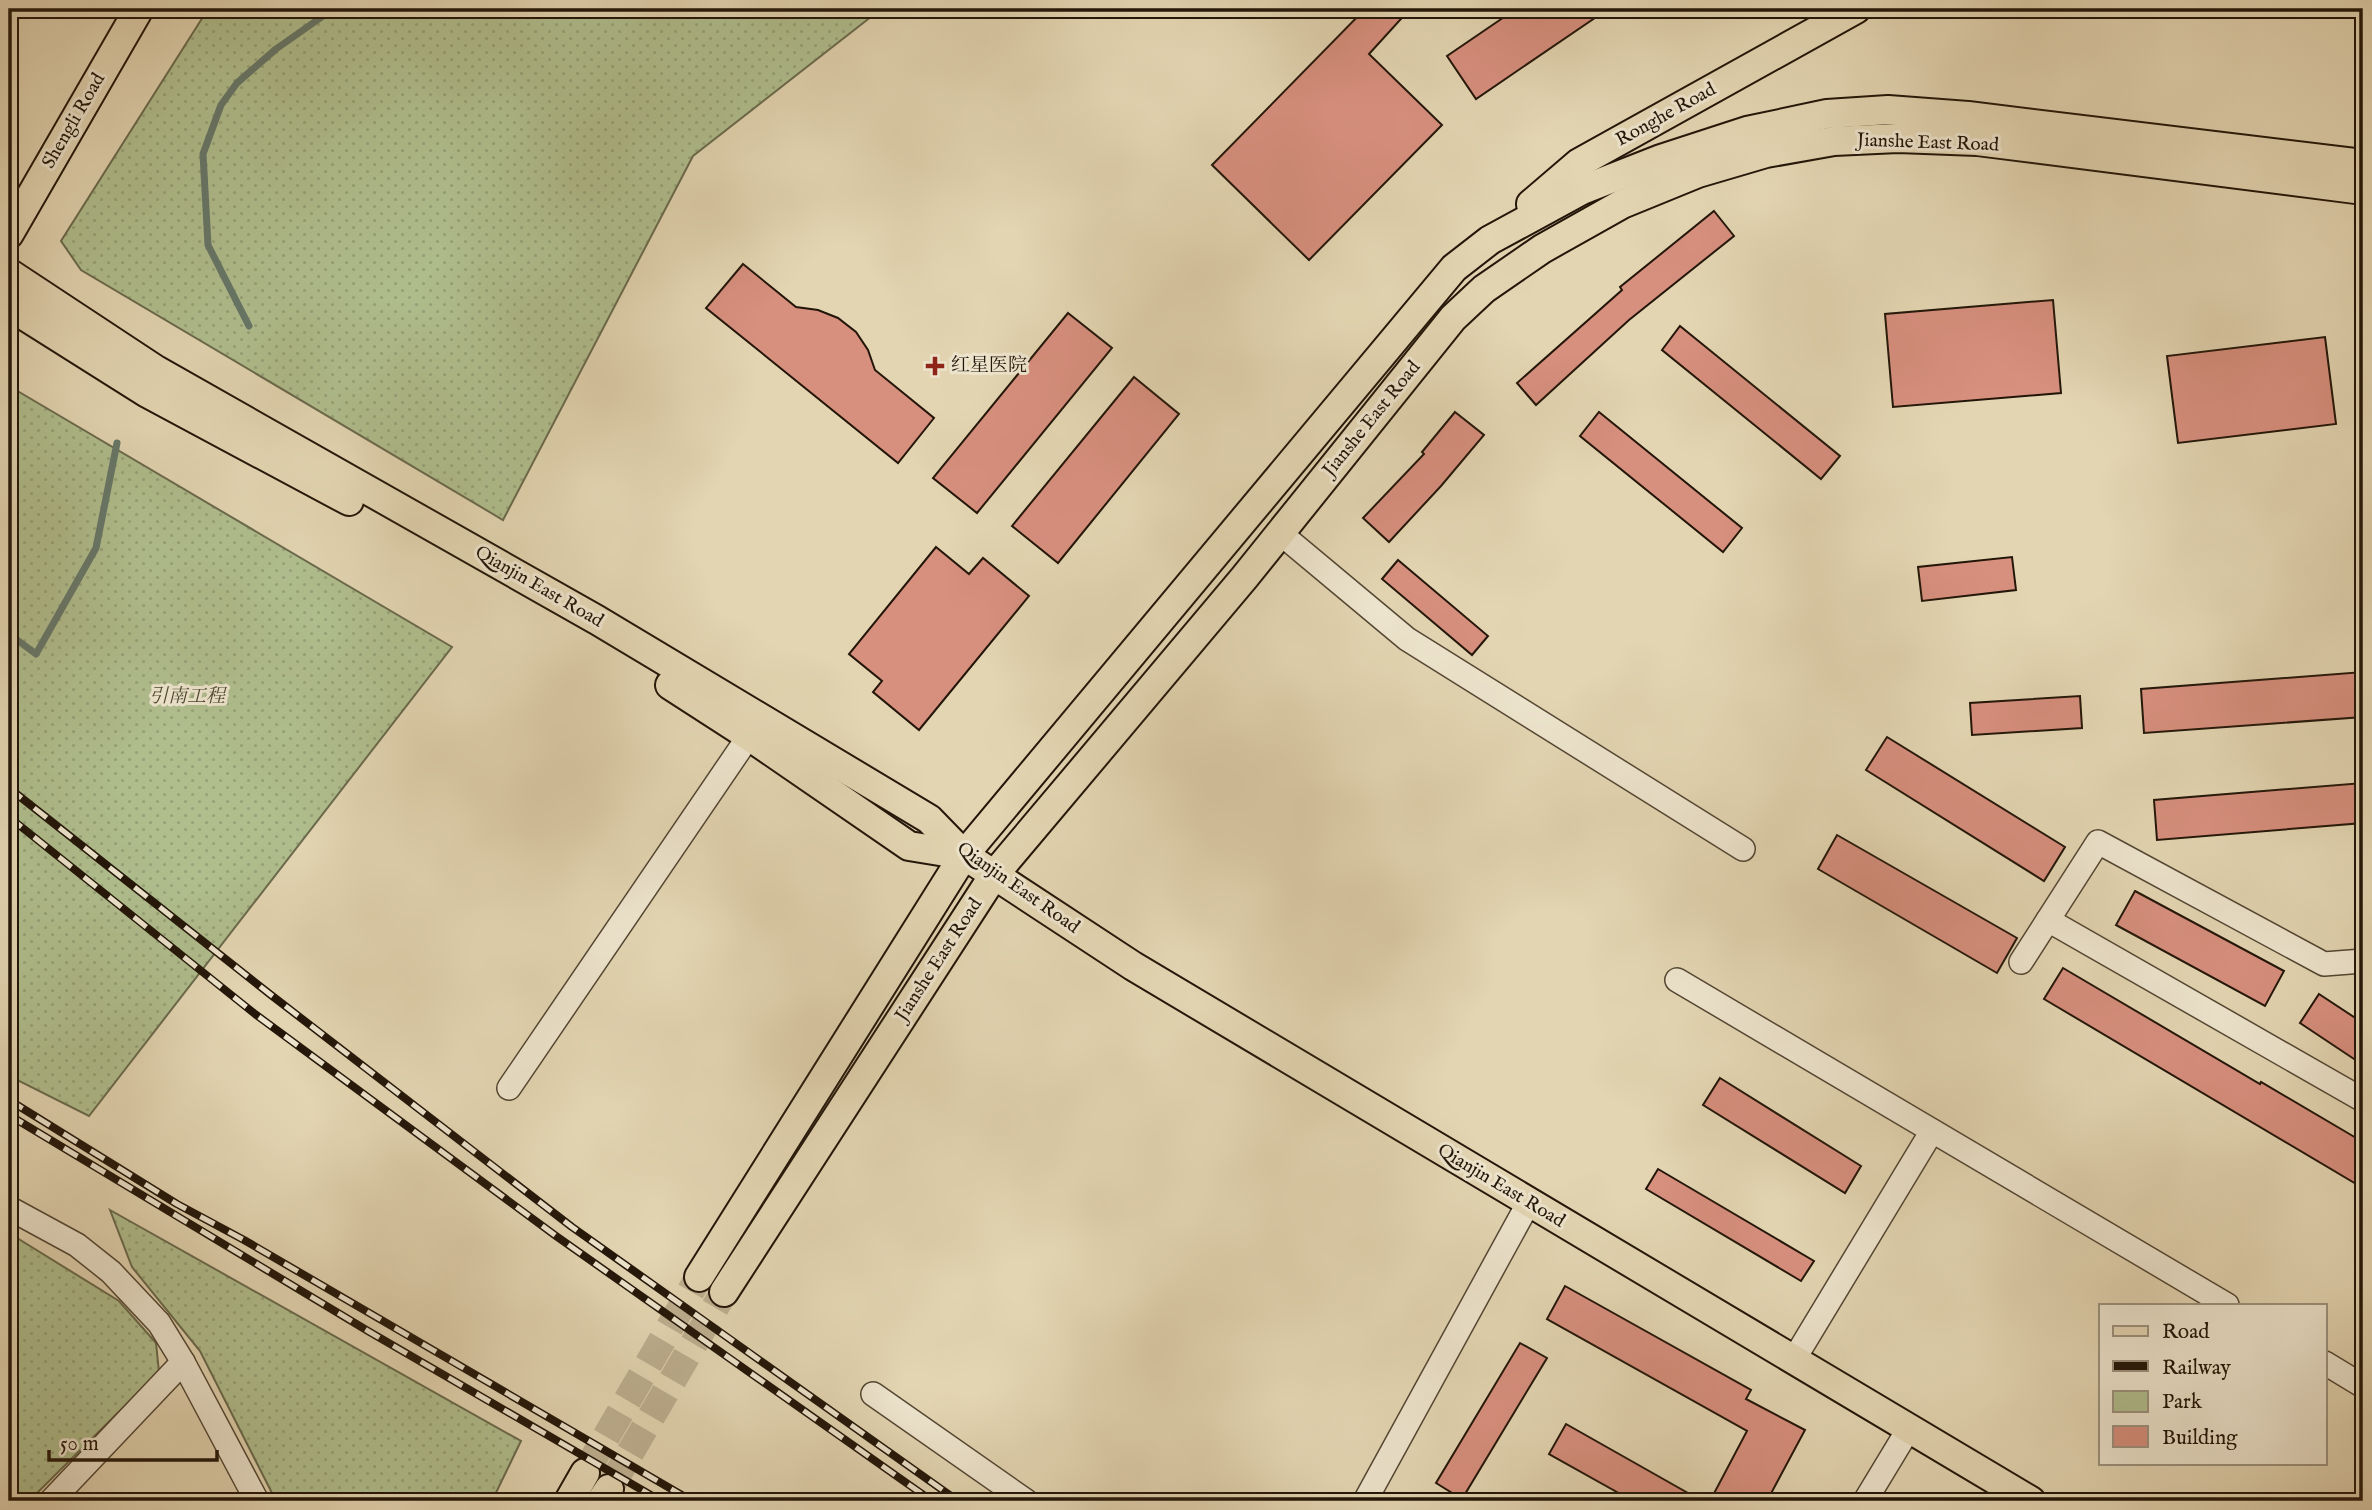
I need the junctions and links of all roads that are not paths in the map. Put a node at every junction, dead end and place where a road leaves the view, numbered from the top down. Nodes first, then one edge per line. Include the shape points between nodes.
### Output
1 (139, 9) edge
2 (1856, 9) edge
3 (2363, 164) edge
4 (2363, 190) edge
5 (9, 234) edge
6 (1490, 240) junction
7 (9, 273) edge
8 (9, 306) edge
9 (1280, 533) junction
10 (749, 736) junction
11 (1744, 849) dead end
12 (964, 855) junction
13 (994, 874) junction
14 (2049, 919) junction
15 (2363, 961) edge
16 (2021, 962) dead end
17 (1676, 981) dead end
18 (509, 1088) dead end
19 (2363, 1100) edge
20 (1932, 1131) junction
21 (1529, 1202) junction
22 (9, 1208) edge
23 (699, 1277) tunnel mouth
24 (724, 1292) tunnel mouth
25 (2225, 1304) edge
26 (1793, 1361) junction
27 (183, 1362) junction
28 (2326, 1364) edge
29 (2363, 1386) edge
30 (873, 1394) dead end
31 (1908, 1430) junction
32 (585, 1473) tunnel mouth
33 (51, 1501) edge
34 (257, 1501) edge
35 (569, 1501) edge
36 (1026, 1501) edge
37 (1365, 1501) edge
38 (1865, 1501) edge
39 (2031, 1501) edge

1 - 5 main road, Shengli Road
2 - 6 main road, Ronghe Road via 1579,163
3 - 6 main road, Jianshe East Road via 1968,116 1888,110 1827,114 1747,131 1661,159 1582,190
4 - 9 main road, Jianshe East Road via 1976,141 1898,138 1834,141 1766,153 1698,173 1622,204 1542,249 1484,289 1453,318
6 - 12 main road, Jianshe East Road via 1454,268
7 - 12 main road, Qianjin East Road via 156,370 597,620 929,819
8 - 10 main road via 147,393 387,521 619,653
9 - 11 street via 1408,639
9 - 13 main road, Jianshe East Road
10 - 12 main road via 909,846
10 - 18 street
12 - 13 main road, Qianjin East Road
12 - 23 main road, Jianshe East Road
13 - 21 main road, Qianjin East Road via 1133,965
13 - 24 main road, Jianshe East Road
14 - 15 street via 2098,842 2324,964
14 - 16 street
14 - 19 street
17 - 20 street
20 - 25 street
20 - 26 street
21 - 26 main road, Qianjin East Road
21 - 37 street
22 - 27 street via 77,1245 111,1272 159,1323
26 - 31 main road, Qianjin East Road
27 - 33 street
27 - 34 street
28 - 29 street
30 - 36 street
31 - 38 street
31 - 39 main road, Qianjin East Road
32 - 35 main road

